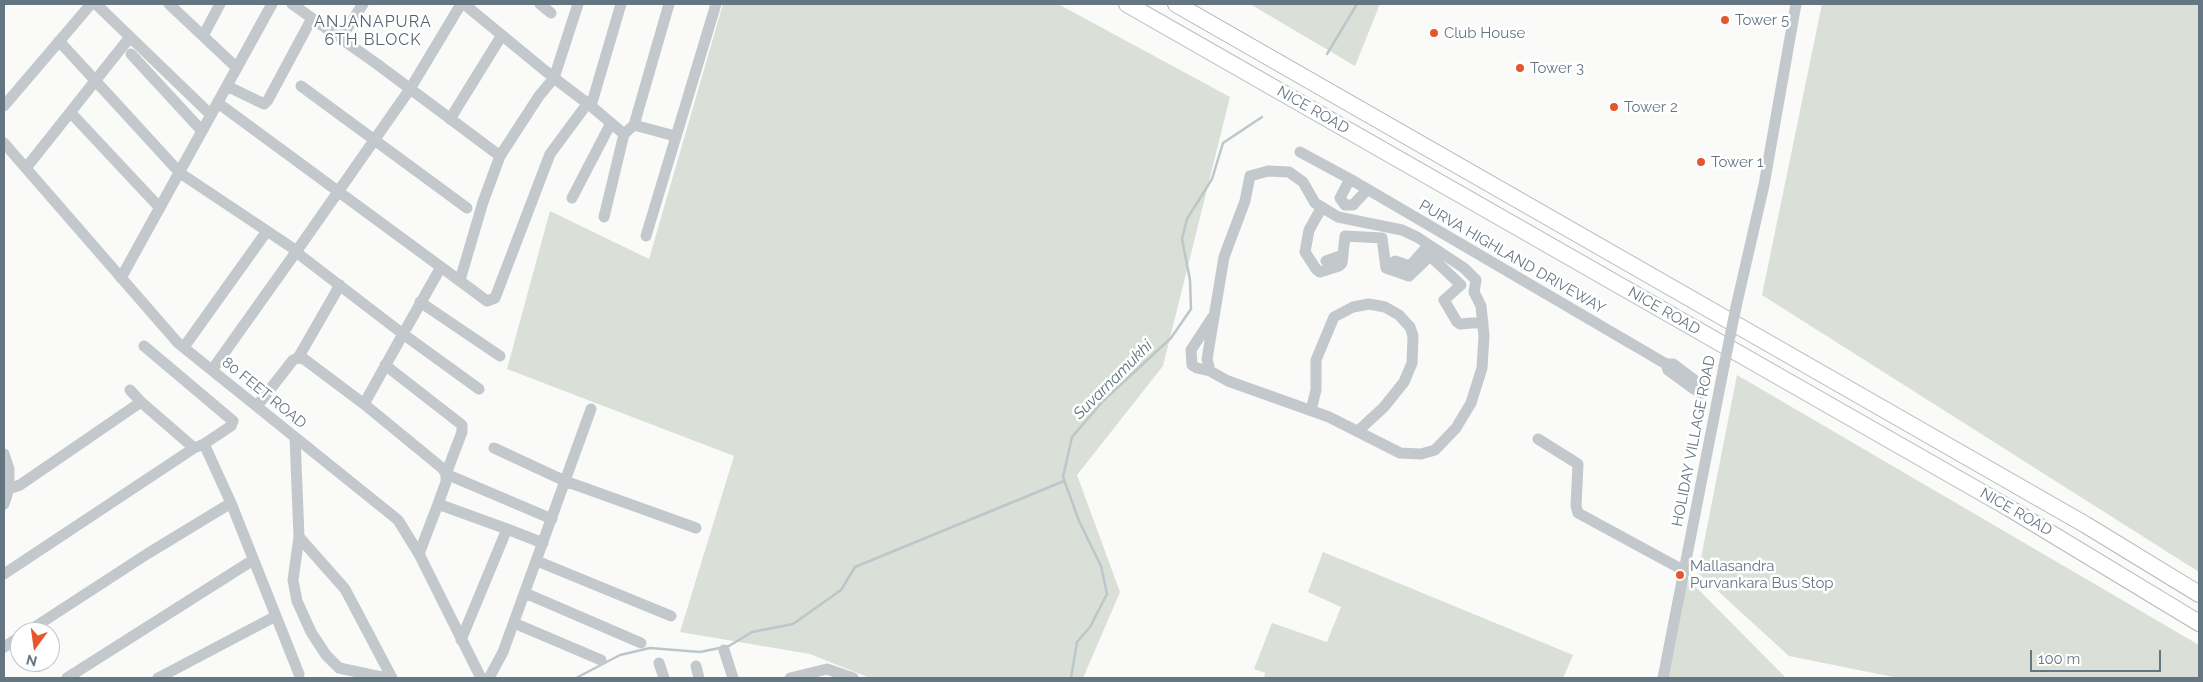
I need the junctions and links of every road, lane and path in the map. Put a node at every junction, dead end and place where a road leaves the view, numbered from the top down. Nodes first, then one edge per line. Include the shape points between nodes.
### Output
1 (91, 4) edge
2 (96, 4) edge
3 (168, 4) edge
4 (220, 4) edge
5 (272, 4) edge
6 (292, 4) edge
7 (363, 4) edge
8 (462, 4) edge
9 (540, 4) edge
10 (578, 4) edge
11 (621, 4) edge
12 (669, 4) edge
13 (716, 4) edge
14 (1127, 4) edge
15 (1176, 4) edge
16 (1796, 4) edge
17 (310, 12) edge
18 (551, 13) dead end
19 (502, 35) junction
20 (203, 36) junction
21 (130, 37) junction
22 (341, 38) junction
23 (59, 41) junction
24 (131, 54) dead end
25 (237, 68) junction
26 (554, 78) junction
27 (96, 82) junction
28 (227, 86) junction
29 (301, 86) dead end
30 (410, 89) junction
31 (218, 103) junction
32 (589, 105) junction
33 (4, 106) edge
34 (70, 113) junction
35 (211, 115) junction
36 (450, 118) junction
37 (611, 124) junction
38 (634, 125) junction
39 (202, 131) junction
40 (624, 134) junction
41 (675, 136) junction
42 (375, 139) junction
43 (4, 143) edge
44 (1300, 152) dead end
45 (500, 156) junction
46 (26, 168) junction
47 (180, 173) junction
48 (1350, 179) junction
49 (1367, 190) junction
50 (338, 191) junction
51 (572, 198) dead end
52 (1345, 205) junction
53 (1322, 207) junction
54 (160, 208) junction
55 (467, 208) dead end
56 (1338, 217) junction
57 (604, 218) dead end
58 (267, 231) junction
59 (646, 236) dead end
60 (296, 251) junction
61 (1343, 255) junction
62 (1430, 256) junction
63 (1326, 261) dead end
64 (1394, 261) dead end
65 (442, 268) junction
66 (121, 278) junction
67 (460, 280) junction
68 (340, 285) junction
69 (420, 302) junction
70 (1215, 314) junction
71 (1483, 322) junction
72 (403, 334) junction
73 (144, 346) dead end
74 (184, 347) junction
75 (500, 356) dead end
76 (298, 358) junction
77 (385, 365) junction
78 (212, 370) junction
79 (1210, 371) junction
80 (479, 389) dead end
81 (130, 390) dead end
82 (141, 402) junction
83 (364, 404) junction
84 (257, 406) junction
85 (591, 410) dead end
86 (1311, 410) junction
87 (1715, 410) junction
88 (1358, 431) junction
89 (295, 437) junction
90 (1538, 439) dead end
91 (199, 446) junction
92 (494, 448) dead end
93 (4, 454) edge
94 (446, 474) junction
95 (566, 481) junction
96 (8, 489) junction
97 (4, 504) edge
98 (231, 504) junction
99 (438, 504) junction
100 (552, 519) junction
101 (696, 528) dead end
102 (507, 529) junction
103 (299, 538) junction
104 (543, 543) junction
105 (419, 554) junction
106 (253, 560) junction
107 (537, 560) junction
108 (1683, 570) junction
109 (4, 574) edge
110 (525, 593) junction
111 (2199, 594) edge
112 (276, 616) junction
113 (671, 616) dead end
114 (42, 622) edge
115 (2199, 622) edge
116 (514, 623) junction
117 (461, 640) junction
118 (641, 643) dead end
119 (724, 650) dead end
120 (602, 660) dead end
121 (659, 663) dead end
122 (696, 666) dead end
123 (299, 674) dead end
124 (806, 676) edge
125 (67, 678) edge
126 (158, 678) edge
127 (386, 678) edge
128 (392, 678) edge
129 (481, 678) edge
130 (489, 678) edge
131 (664, 678) edge
132 (699, 678) edge
133 (733, 678) edge
134 (790, 678) edge
135 (853, 678) edge
136 (1663, 678) edge

1 - 23 street
2 - 21 street
3 - 20 street
4 - 20 street
5 - 25 street
6 - 17 street
7 - 22 street
8 - 19 street
8 - 30 street
9 - 18 street
10 - 26 street
11 - 32 street
12 - 38 street
13 - 41 street
14 - 115 highway, NICE ROAD via 2009,508
15 - 111 highway, NICE ROAD via 2064,512
16 - 87 street, HOLIDAY VILLAGE ROAD, bridge via 1764,185
17 - 22 street
17 - 28 street via 264,104
19 - 26 street
19 - 36 street
20 - 25 street
21 - 27 street
21 - 35 street
22 - 30 street
23 - 27 street
23 - 33 street
24 - 39 street
25 - 28 street
26 - 32 street
26 - 45 street
27 - 34 street
27 - 47 street
28 - 31 street
29 - 42 street
30 - 36 street
30 - 42 street
31 - 35 street
31 - 50 street
32 - 37 street
32 - 67 street via 550,154 496,298 487,301
34 - 46 street
34 - 54 street
35 - 39 street
36 - 45 street
37 - 40 street
37 - 51 street
38 - 40 street
38 - 41 street
39 - 47 street
40 - 57 street
41 - 59 street
42 - 50 street
42 - 55 street
43 - 46 street, 80 FEET ROAD
44 - 48 street, PURVA HIGHLAND DRIVEWAY
45 - 67 street
46 - 66 street, 80 FEET ROAD
47 - 54 street
47 - 58 street
48 - 49 street, PURVA HIGHLAND DRIVEWAY
48 - 52 street via 1340,198
49 - 52 street via 1354,205
49 - 87 street, PURVA HIGHLAND DRIVEWAY via 1666,364 1668,370 1702,393
50 - 60 street
50 - 65 street
52 - 56 street
53 - 56 street, PURVA HIGHLAND DRIVEWAY
53 - 61 street via 1309,230 1305,252 1320,272 1339,266
53 - 70 street, PURVA HIGHLAND DRIVEWAY via 1315,203 1303,182 1289,172 1268,171 1250,176 1245,201 1224,257
54 - 66 street
56 - 71 street, PURVA HIGHLAND DRIVEWAY via 1402,230 1464,268 1476,280 1474,292 1481,306
58 - 60 street
58 - 74 street
60 - 68 street
60 - 78 street
61 - 62 street via 1345,236 1382,238 1386,268 1409,276
61 - 63 street
62 - 64 street via 1424,250 1410,266
62 - 71 street via 1461,284 1444,300 1457,322
65 - 67 street
65 - 69 street
66 - 74 street, 80 FEET ROAD
68 - 72 street
68 - 76 street
69 - 72 street
69 - 75 street
70 - 79 street, PURVA HIGHLAND DRIVEWAY via 1207,359
70 - 79 street via 1191,350 1192,365
71 - 88 street, PURVA HIGHLAND DRIVEWAY via 1482,368 1471,403 1456,428 1435,450 1421,454 1400,453
72 - 77 street
72 - 80 street
73 - 91 street via 233,421 231,426
74 - 78 street, 80 FEET ROAD
76 - 83 street via 304,359
76 - 84 street via 293,360
77 - 83 street
77 - 94 street via 462,425
78 - 84 street, 80 FEET ROAD
79 - 86 street, PURVA HIGHLAND DRIVEWAY via 1228,381
81 - 82 street
82 - 91 street
82 - 96 street via 20,485
83 - 94 street
84 - 89 street, 80 FEET ROAD
85 - 95 street
86 - 88 street, PURVA HIGHLAND DRIVEWAY
86 - 88 street via 1316,390 1316,360 1334,317 1353,306 1369,304 1385,308 1399,315 1410,328 1413,336 1412,363 1404,382 1384,407
87 - 108 street, HOLIDAY VILLAGE ROAD
89 - 103 street
89 - 105 street, 80 FEET ROAD via 398,520
90 - 108 street via 1578,464 1578,512
91 - 98 street
91 - 109 street
92 - 95 street
93 - 96 street via 9,469
94 - 99 street
94 - 100 street
95 - 100 street
95 - 101 street
96 - 97 street
98 - 106 street
98 - 114 street
99 - 102 street
99 - 105 street
100 - 104 street
102 - 104 street
102 - 117 street
103 - 127 street via 293,580 297,601 311,632 339,668
103 - 128 street via 345,589
104 - 107 street
105 - 117 street, 80 FEET ROAD
106 - 112 street
106 - 125 street
107 - 110 street
107 - 113 street
108 - 136 street, HOLIDAY VILLAGE ROAD
110 - 116 street
110 - 118 street
112 - 123 street
112 - 126 street
116 - 120 street
116 - 130 street
117 - 129 street, 80 FEET ROAD
119 - 133 street
121 - 131 street
122 - 132 street
124 - 134 street
124 - 135 street via 827,668

